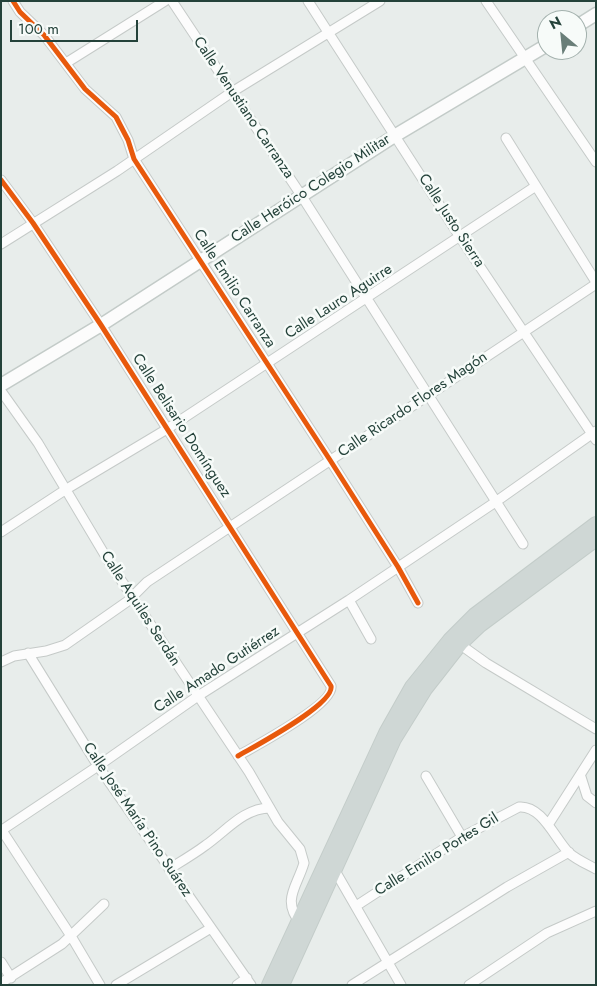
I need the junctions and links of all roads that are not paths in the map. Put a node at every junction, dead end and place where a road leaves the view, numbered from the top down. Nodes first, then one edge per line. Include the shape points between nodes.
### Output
1 (13, 1) edge
2 (165, 1) edge
3 (172, 1) edge
4 (308, 1) edge
5 (380, 1) edge
6 (486, 1) edge
7 (329, 35) junction
8 (537, 51) edge
9 (526, 58) junction
10 (66, 63) junction
11 (232, 92) junction
12 (396, 135) junction
13 (506, 138) dead end
14 (134, 159) junction
15 (596, 162) edge
16 (1, 180) edge
17 (536, 186) junction
18 (301, 195) junction
19 (33, 223) junction
20 (460, 237) junction
21 (1, 244) edge
22 (200, 261) junction
23 (596, 283) edge
24 (366, 299) junction
25 (101, 325) junction
26 (523, 331) junction
27 (268, 363) junction
28 (1, 385) edge
29 (1, 391) edge
30 (427, 395) junction
31 (167, 430) junction
32 (594, 435) edge
33 (330, 460) junction
34 (65, 490) junction
35 (494, 503) junction
36 (596, 524) edge
37 (230, 526) junction
38 (1, 532) edge
39 (594, 542) edge
40 (523, 544) dead end
41 (398, 567) junction
42 (132, 597) junction
43 (349, 600) junction
44 (418, 603) dead end
45 (298, 632) junction
46 (371, 638) dead end
47 (458, 639) junction
48 (28, 653) junction
49 (1, 662) edge
50 (198, 696) junction
51 (596, 729) edge
52 (596, 750) edge
53 (238, 756) junction
54 (98, 766) junction
55 (426, 776) dead end
56 (581, 777) junction
57 (596, 803) edge
58 (270, 808) junction
59 (548, 826) junction
60 (1, 829) edge
61 (462, 837) junction
62 (569, 852) junction
63 (596, 858) edge
64 (587, 864) junction
65 (170, 869) junction
66 (334, 869) junction
67 (596, 869) edge
68 (104, 904) dead end
69 (356, 906) junction
70 (596, 911) edge
71 (302, 925) junction
72 (211, 928) junction
73 (72, 936) junction
74 (1, 962) edge
75 (387, 962) junction
76 (11, 978) junction
77 (249, 982) edge
78 (1, 983) edge
79 (100, 985) edge
80 (116, 985) edge
81 (236, 985) edge
82 (269, 985) edge
83 (282, 985) edge
84 (352, 985) edge
85 (401, 985) edge
86 (469, 985) edge

1 - 10 street, Calle Emilio Carranza
2 - 10 street
3 - 11 street, Calle Venustiano Carranza
4 - 7 street, Calle Justo Sierra
5 - 7 street
6 - 9 street
7 - 11 street
7 - 12 street, Calle Justo Sierra
8 - 9 main road, Calle Heróico Colegio Militar
9 - 12 main road, Calle Heróico Colegio Militar
9 - 15 street
10 - 14 street, Calle Emilio Carranza via 85,89 116,117
11 - 14 street
11 - 18 street, Calle Venustiano Carranza
12 - 18 main road, Calle Heróico Colegio Militar
12 - 20 street, Calle Justo Sierra
13 - 17 street, Calle Ricardo Flores Magón
14 - 19 street
14 - 22 street, Calle Emilio Carranza
16 - 19 street, Calle Belisario Domínguez
17 - 20 street, Calle Lauro Aguirre
17 - 23 street, Calle Ricardo Flores Magón
18 - 22 main road, Calle Heróico Colegio Militar
18 - 24 street, Calle Venustiano Carranza
19 - 21 street
19 - 25 street, Calle Belisario Domínguez
20 - 24 street, Calle Lauro Aguirre
20 - 26 street, Calle Justo Sierra
22 - 25 main road, Calle Heróico Colegio Militar
22 - 27 street, Calle Emilio Carranza
23 - 26 street, Calle Ricardo Flores Magón
24 - 27 street, Calle Lauro Aguirre
24 - 30 street, Calle Venustiano Carranza
25 - 28 main road, Calle Heróico Colegio Militar
25 - 31 street, Calle Belisario Domínguez
26 - 30 street, Calle Ricardo Flores Magón
26 - 32 street, Calle Justo Sierra
27 - 31 street, Calle Lauro Aguirre
27 - 33 street, Calle Emilio Carranza
29 - 34 street, Calle Aquiles Serdán
30 - 33 street, Calle Ricardo Flores Magón
30 - 35 street, Calle Venustiano Carranza
31 - 34 street, Calle Lauro Aguirre
31 - 37 street, Calle Belisario Domínguez
32 - 35 street, Calle Amado Gutiérrez
33 - 37 street, Calle Ricardo Flores Magón
33 - 41 street, Calle Emilio Carranza
34 - 38 street, Calle Lauro Aguirre
34 - 42 street, Calle Aquiles Serdán
35 - 40 street, Calle Venustiano Carranza
35 - 41 street, Calle Amado Gutiérrez
36 - 47 main road via 475,615
37 - 42 street, Calle Ricardo Flores Magón via 147,582
37 - 45 street, Calle Belisario Domínguez
39 - 47 main road
41 - 43 street, Calle Amado Gutiérrez
41 - 44 street, Calle Emilio Carranza
42 - 48 street, Calle Ricardo Flores Magón via 65,645
42 - 50 street, Calle Aquiles Serdán
43 - 45 street, Calle Amado Gutiérrez
43 - 46 street
45 - 50 street, Calle Amado Gutiérrez
45 - 53 street, Calle Belisario Domínguez via 332,690 303,717
47 - 51 street via 486,663
47 - 66 main road via 406,715
47 - 71 main road via 412,687 396,712
48 - 49 street, Calle Ricardo Flores Magón
48 - 54 street, Calle José María Pino Suárez
50 - 53 street, Calle Aquiles Serdán
50 - 54 street, Calle Amado Gutiérrez
52 - 56 street
53 - 58 street, Calle Aquiles Serdán
54 - 60 street, Calle Amado Gutiérrez
54 - 65 street, Calle José María Pino Suárez
55 - 61 street
56 - 57 street via 587,796
56 - 59 street
58 - 65 street via 242,816
58 - 71 street, Calle Aquiles Serdán via 304,859 291,899 292,911
59 - 61 street, Calle Emilio Portes Gil via 524,806
59 - 62 street
60 - 73 street
61 - 69 street, Calle Emilio Portes Gil
62 - 64 street
62 - 75 street
63 - 64 street
64 - 67 street
65 - 72 street, Calle José María Pino Suárez
66 - 69 street
66 - 71 main road
68 - 73 street
69 - 75 street
70 - 86 street via 548,934
71 - 82 main road
71 - 83 main road
72 - 77 street, Calle José María Pino Suárez
72 - 80 street
73 - 76 street
73 - 79 street
74 - 76 street
75 - 84 street
75 - 85 street
76 - 78 street
77 - 81 street

